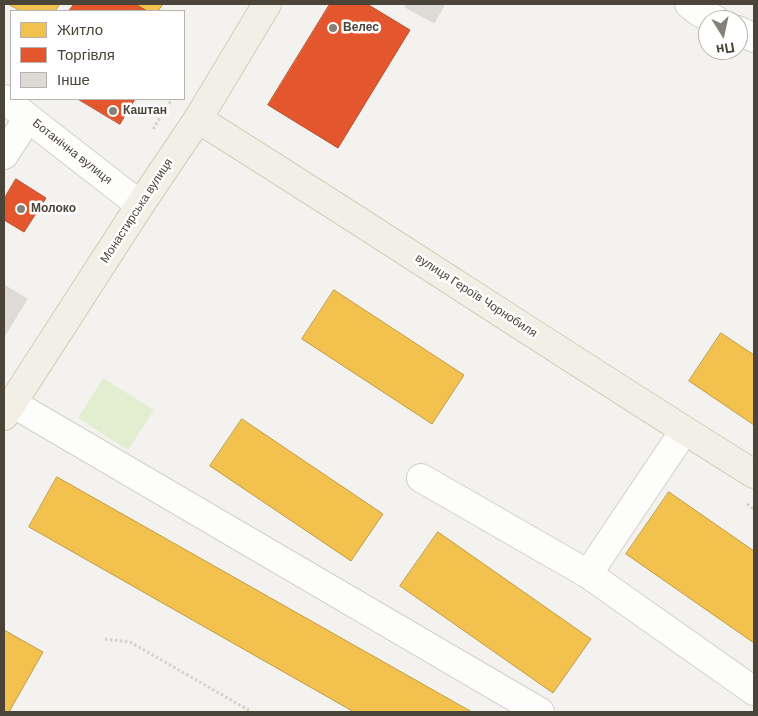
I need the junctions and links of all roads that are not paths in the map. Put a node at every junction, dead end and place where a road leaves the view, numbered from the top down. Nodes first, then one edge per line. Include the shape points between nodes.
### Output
1 (267, 4) edge
2 (4, 100) edge
3 (28, 118) junction
4 (198, 119) junction
5 (4, 155) edge
6 (140, 204) junction
7 (8, 409) edge
8 (684, 431) junction
9 (754, 474) edge
10 (421, 478) dead end
11 (588, 574) junction
12 (754, 691) edge
13 (540, 712) edge

1 - 4 main road, Монастирська вулиця
2 - 3 street, Ботанічна вулиця
3 - 5 street
3 - 6 street, Ботанічна вулиця
4 - 6 main road, Монастирська вулиця
4 - 8 main road, вулиця Героїв Чорнобиля
6 - 7 main road, Монастирська вулиця
7 - 13 street
8 - 9 main road, вулиця Героїв Чорнобиля
8 - 11 street
10 - 11 street
11 - 12 street

